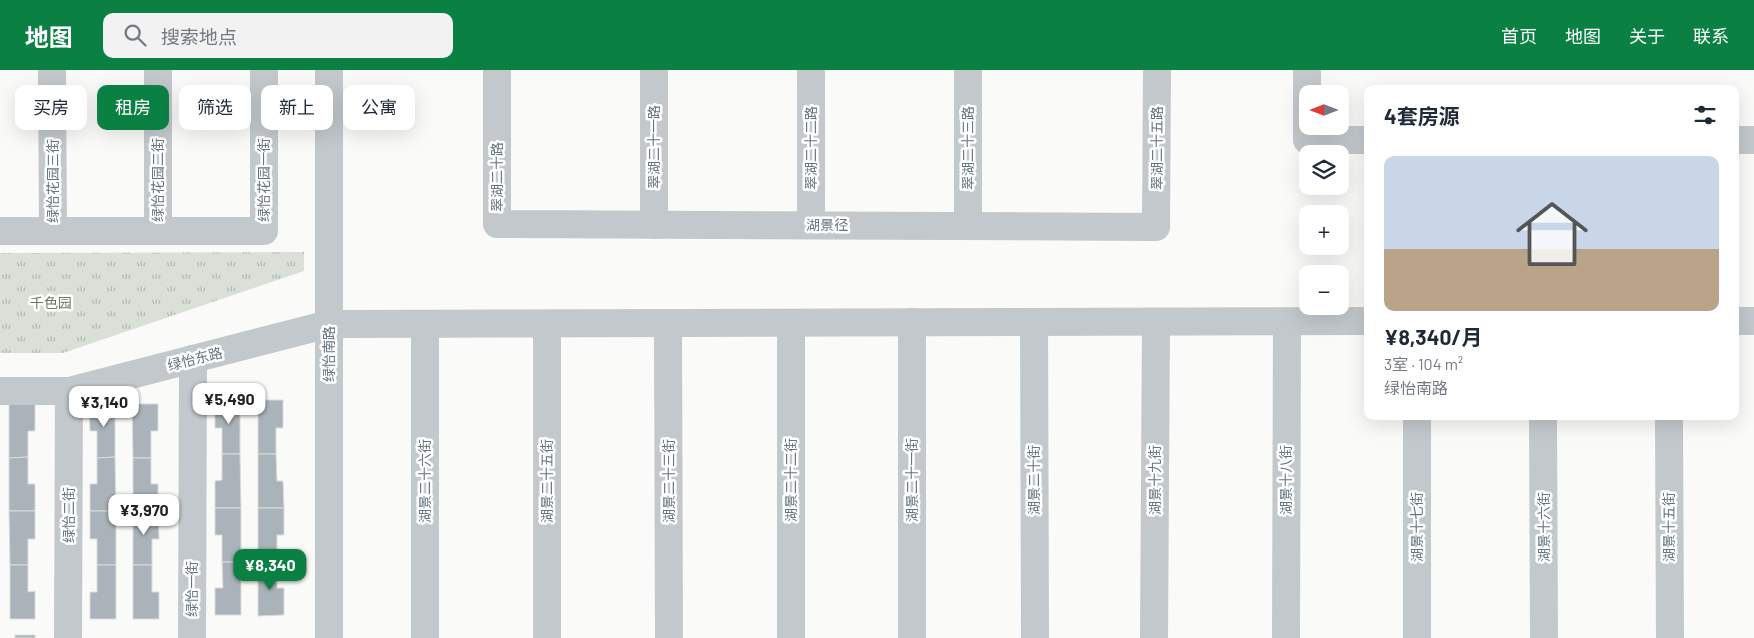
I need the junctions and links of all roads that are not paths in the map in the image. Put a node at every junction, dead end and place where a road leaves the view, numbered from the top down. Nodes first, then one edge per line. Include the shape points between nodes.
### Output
1 (52, 70) edge
2 (158, 70) edge
3 (264, 70) edge
4 (329, 70) edge
5 (497, 70) edge
6 (654, 70) edge
7 (811, 70) edge
8 (968, 70) edge
9 (1157, 70) edge
10 (1307, 70) edge
11 (1364, 140) edge
12 (1739, 140) edge
13 (1754, 140) edge
14 (497, 224) joint
15 (654, 225) junction
16 (811, 225) junction
17 (968, 226) junction
18 (1156, 227) joint
19 (53, 231) junction
20 (158, 231) junction
21 (0, 232) edge
22 (1754, 320) edge
23 (1364, 321) edge
24 (1739, 321) edge
25 (912, 322) junction
26 (1034, 322) junction
27 (1156, 322) junction
28 (1287, 322) junction
29 (668, 323) junction
30 (790, 323) junction
31 (329, 324) junction
32 (425, 324) junction
33 (547, 324) junction
34 (193, 359) junction
35 (0, 391) edge
36 (69, 391) junction
37 (1417, 420) edge
38 (1544, 420) edge
39 (1669, 420) edge
40 (68, 638) edge
41 (192, 638) edge
42 (329, 638) edge
43 (425, 638) edge
44 (547, 638) edge
45 (669, 638) edge
46 (791, 638) edge
47 (912, 638) edge
48 (1034, 638) edge
49 (1154, 638) edge
50 (1286, 638) edge
51 (1418, 638) edge
52 (1544, 638) edge
53 (1670, 638) edge

1 - 19 street, 绿怡花园三街
2 - 20 street, 绿怡花园二街
3 - 20 street, 绿怡花园一街 via 264,230
4 - 31 street, 绿怡南路
5 - 14 street, 翠湖二十路
6 - 15 street, 翠湖二十一路
7 - 16 street, 翠湖二十二路
8 - 17 street, 翠湖二十三路
9 - 18 street, 翠湖二十五路
10 - 11 street via 1307,140
12 - 13 street
14 - 15 street, 湖景径
15 - 16 street, 湖景径
16 - 17 street, 湖景径
17 - 18 street, 湖景径
19 - 20 street
19 - 21 street
22 - 24 street
23 - 28 street, 绿怡东路
25 - 26 street, 绿怡东路
25 - 30 street, 绿怡东路
25 - 47 street, 湖景二十一街
26 - 27 street, 绿怡东路
26 - 48 street, 湖景二十街
27 - 28 street, 绿怡东路
27 - 49 street, 湖景十九街
28 - 50 street, 湖景十八街
29 - 30 street, 绿怡东路
29 - 33 street, 绿怡东路
29 - 45 street, 湖景二十三街
30 - 46 street, 湖景二十二街
31 - 32 street, 绿怡东路
31 - 34 street, 绿怡东路
31 - 42 street, 绿怡南路
32 - 33 street, 绿怡东路
32 - 43 street, 湖景二十六街
33 - 44 street, 湖景二十五街
34 - 36 street, 绿怡东路
34 - 41 street, 绿怡一街
35 - 36 street, 绿怡东路
36 - 40 street, 绿怡二街
37 - 51 street, 湖景十七街
38 - 52 street, 湖景十六街
39 - 53 street, 湖景十五街

